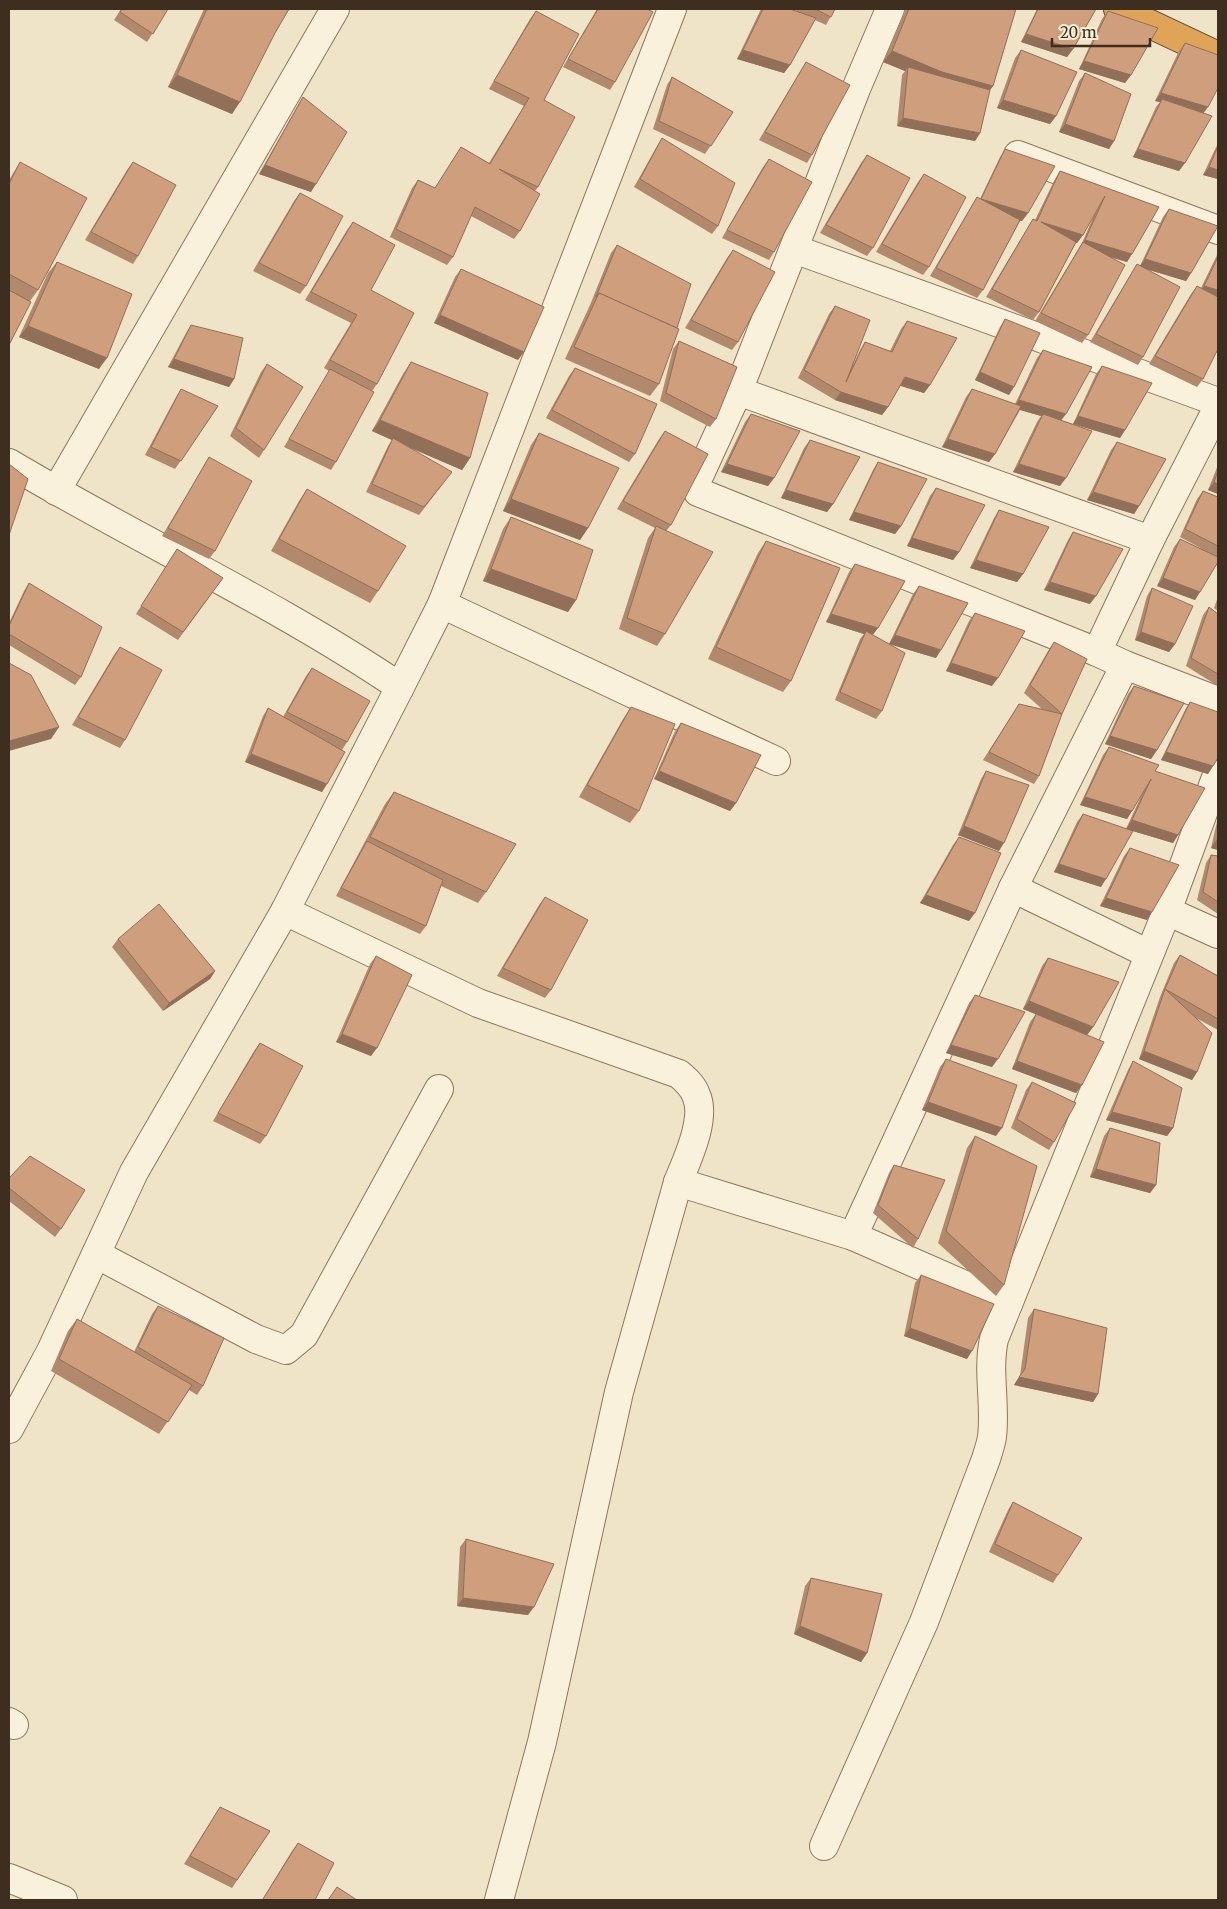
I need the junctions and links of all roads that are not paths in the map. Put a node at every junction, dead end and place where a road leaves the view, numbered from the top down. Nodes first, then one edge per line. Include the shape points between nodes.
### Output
1 (336, 9) edge
2 (672, 9) edge
3 (890, 9) edge
4 (1118, 9) edge
5 (1218, 56) edge
6 (1008, 151) edge
7 (1218, 230) edge
8 (794, 249) junction
9 (738, 391) junction
10 (1218, 402) edge
11 (1218, 407) edge
12 (1211, 438) edge
13 (9, 463) edge
14 (56, 491) junction
15 (1150, 540) junction
16 (442, 604) junction
17 (1097, 652) junction
18 (1124, 665) junction
19 (400, 688) junction
20 (1218, 701) edge
21 (776, 761) dead end
22 (1218, 773) edge
23 (1013, 888) junction
24 (285, 910) junction
25 (1167, 911) junction
26 (1218, 934) edge
27 (1149, 954) junction
28 (439, 1089) dead end
29 (678, 1182) junction
30 (853, 1236) junction
31 (96, 1254) junction
32 (1008, 1304) junction
33 (9, 1429) edge
34 (824, 1846) dead end
35 (9, 1878) edge
36 (63, 1900) edge
37 (499, 1900) edge

1 - 14 street
2 - 16 street
3 - 8 street
4 - 5 highway
6 - 7 street
8 - 9 street
8 - 10 street
9 - 15 street
9 - 17 street via 695,485 698,492
11 - 12 street
12 - 15 street
13 - 14 street
14 - 19 street via 306,628
15 - 17 street
16 - 19 street
16 - 21 street
17 - 18 street
18 - 20 street
18 - 23 street
19 - 24 street
22 - 25 street
23 - 27 street
23 - 30 street
24 - 29 street via 478,1003 679,1074 697,1096 699,1115
24 - 31 street via 134,1172
25 - 26 street
25 - 27 street
27 - 32 street
28 - 31 street via 304,1335 286,1350 256,1339
29 - 30 street
29 - 37 street via 620,1392 542,1742
30 - 32 street
31 - 33 street via 51,1351
32 - 34 street via 992,1350 993,1427 986,1459 924,1622
35 - 36 street

